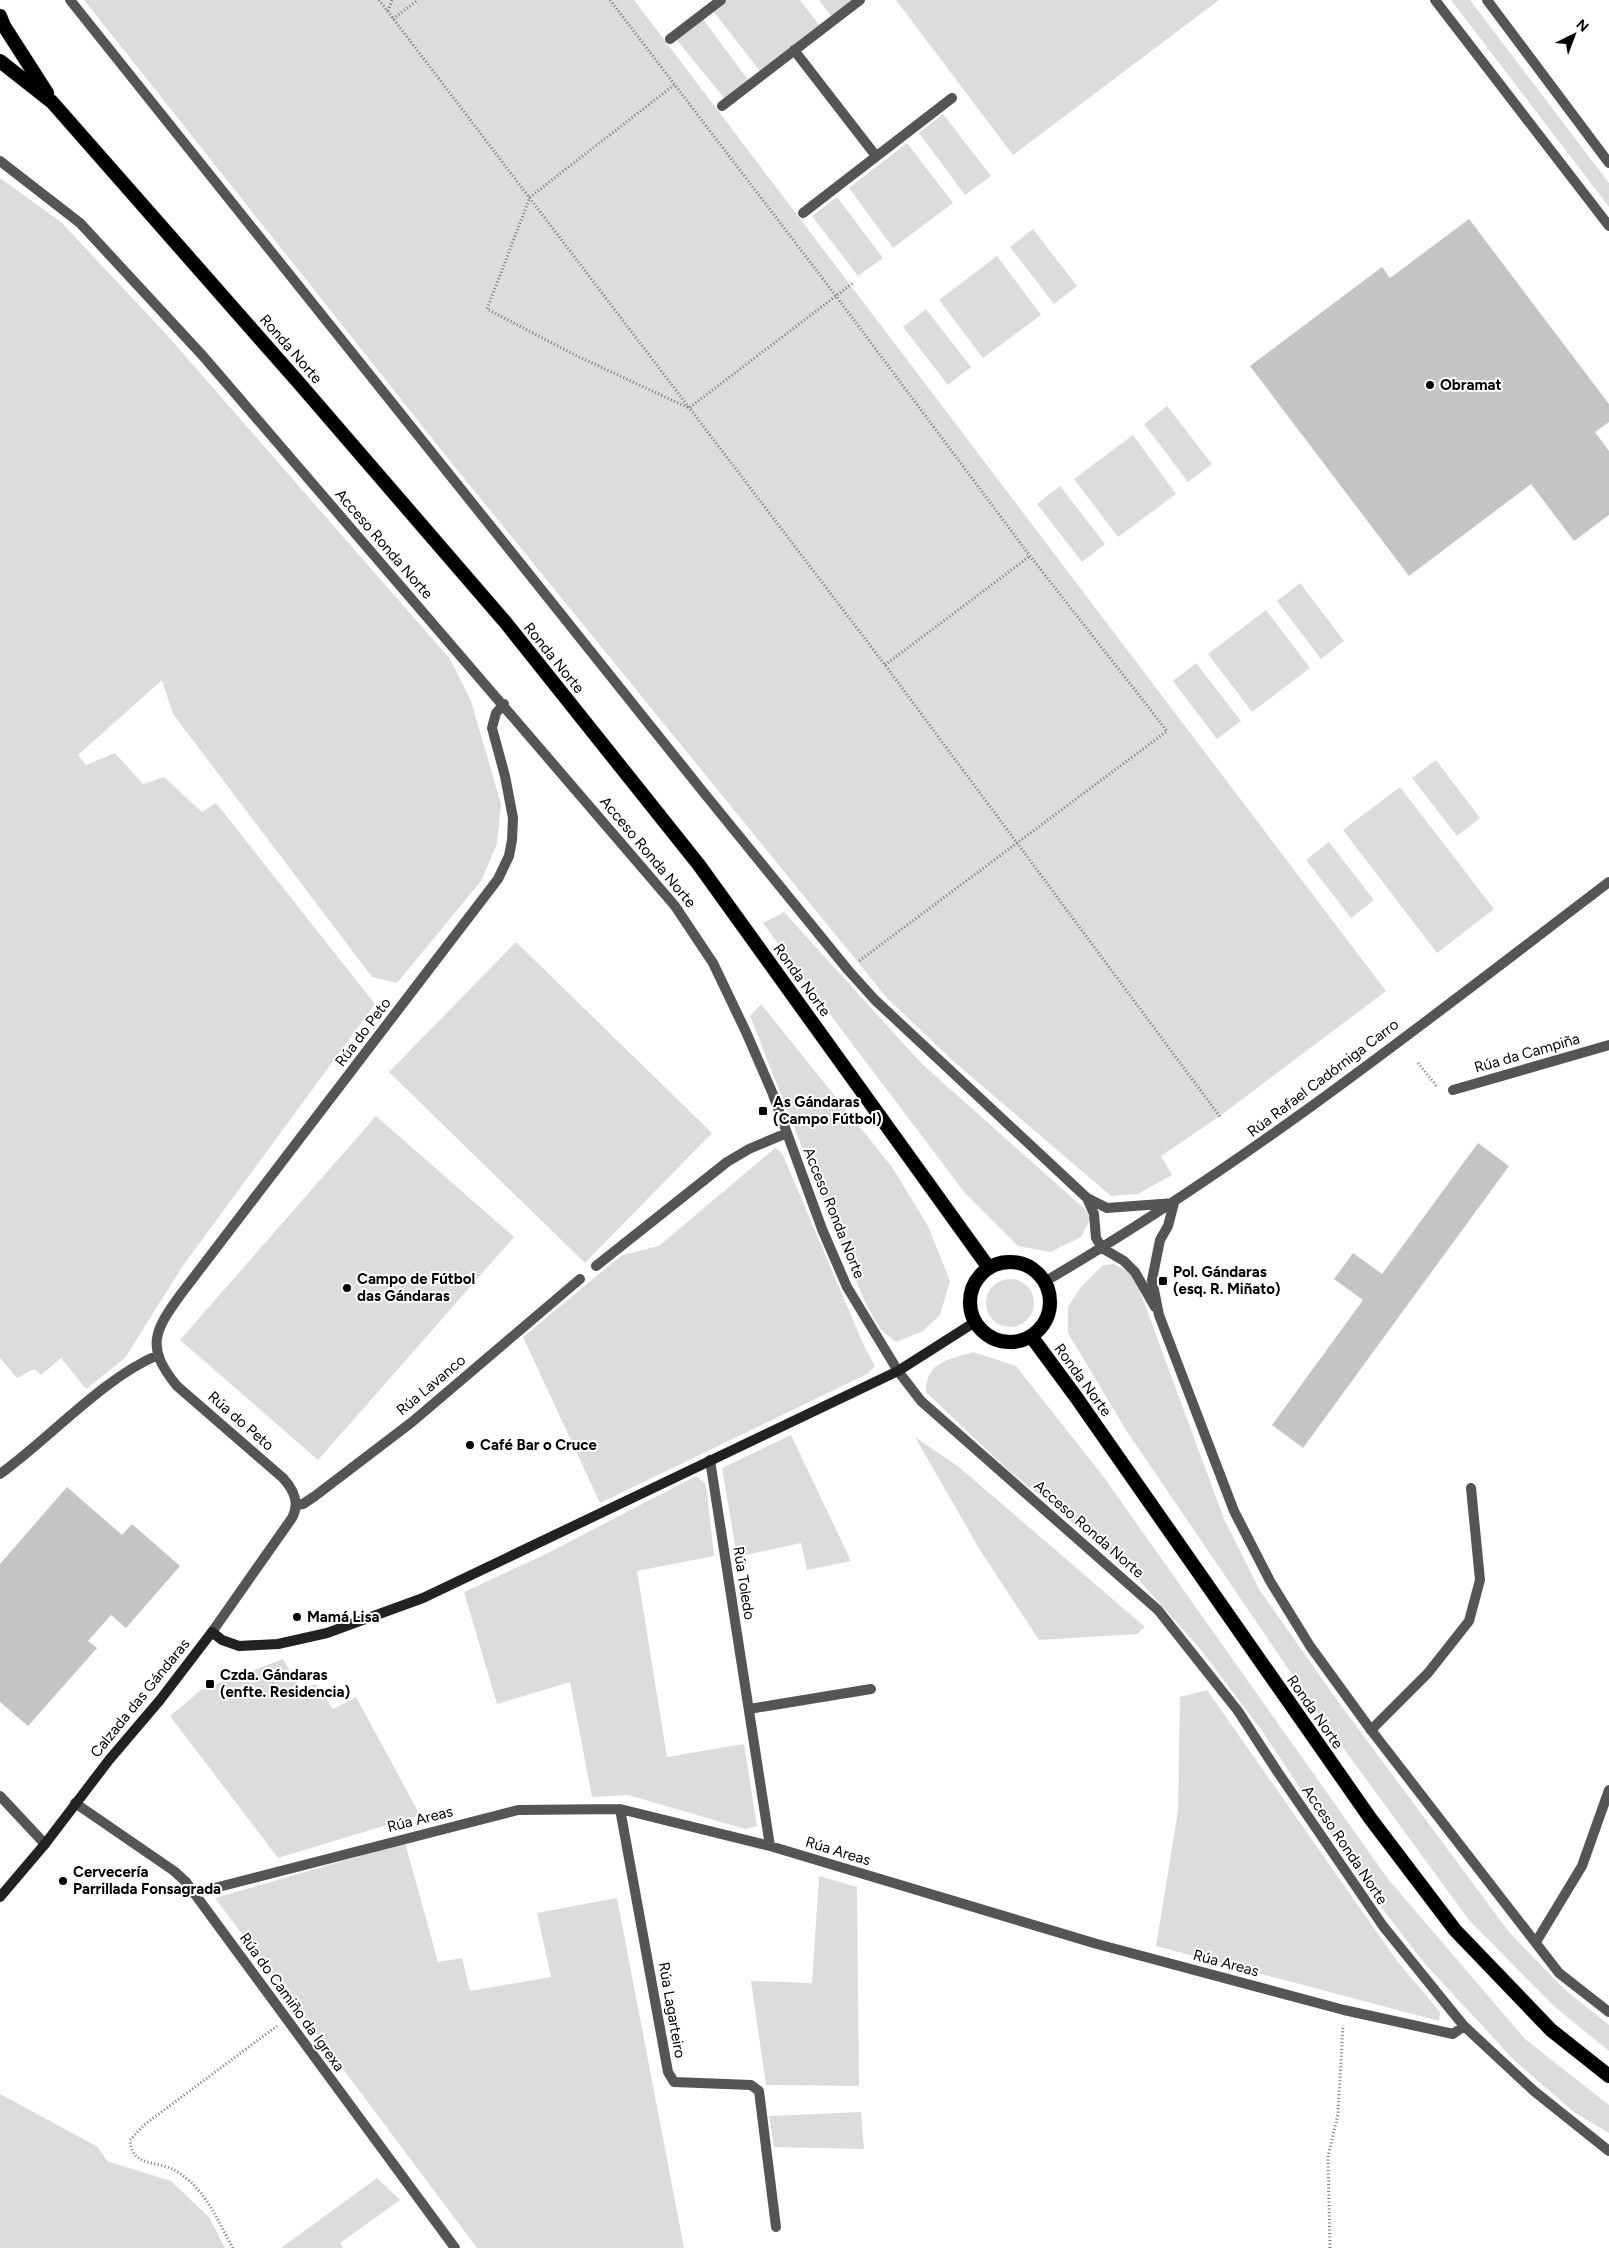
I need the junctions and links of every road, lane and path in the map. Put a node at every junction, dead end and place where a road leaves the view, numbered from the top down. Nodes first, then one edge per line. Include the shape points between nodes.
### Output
1 (70, 0) edge
2 (379, 0) edge
3 (392, 0) edge
4 (418, 0) edge
5 (610, 0) edge
6 (721, 0) edge
7 (860, 0) edge
8 (1435, 0) edge
9 (1487, 0) edge
10 (388, 12) junction
11 (0, 16) edge
12 (393, 19) junction
13 (670, 39) dead end
14 (794, 50) junction
15 (0, 61) edge
16 (674, 84) junction
17 (952, 98) dead end
18 (52, 102) junction
19 (722, 106) dead end
20 (876, 156) junction
21 (0, 161) edge
22 (1609, 163) edge
23 (530, 197) junction
24 (803, 213) dead end
25 (1609, 226) edge
26 (853, 283) dead end
27 (836, 296) junction
28 (689, 408) junction
29 (1030, 556) junction
30 (885, 665) junction
31 (504, 704) junction
32 (1016, 844) junction
33 (1609, 882) edge
34 (848, 970) junction
35 (1609, 1045) edge
36 (1418, 1063) dead end
37 (1453, 1090) joint
38 (1221, 1118) dead end
39 (787, 1133) junction
40 (1088, 1198) junction
41 (1174, 1203) junction
42 (1102, 1248) junction
43 (596, 1266) dead end
44 (989, 1268) junction
45 (580, 1280) dead end
46 (1044, 1282) junction
47 (1159, 1315) junction
48 (975, 1322) junction
49 (1031, 1336) junction
50 (158, 1355) junction
51 (898, 1371) junction
52 (710, 1460) junction
53 (0, 1474) edge
54 (1471, 1488) dead end
55 (296, 1509) junction
56 (212, 1632) junction
57 (871, 1690) dead end
58 (749, 1709) junction
59 (1371, 1730) junction
60 (1609, 1790) edge
61 (0, 1796) edge
62 (76, 1803) junction
63 (620, 1809) junction
64 (45, 1844) junction
65 (770, 1846) junction
66 (194, 1893) junction
67 (0, 1897) edge
68 (1536, 1942) junction
69 (1344, 2010) junction
70 (1609, 2012) edge
71 (286, 2020) junction
72 (1464, 2026) junction
73 (1609, 2076) edge
74 (1609, 2151) edge
75 (776, 2227) dead end
76 (233, 2248) edge
77 (455, 2248) edge
78 (1330, 2248) edge

1 - 34 street
2 - 10 path
3 - 10 path
4 - 12 path
5 - 16 path
6 - 13 street
7 - 14 street
8 - 25 street
9 - 22 street
10 - 12 path
11 - 18 highway, Ronda Norte
12 - 23 path
14 - 19 street
14 - 20 street
15 - 18 highway, Ronda Norte
16 - 23 path
16 - 27 path
17 - 20 street
18 - 44 highway, Ronda Norte via 512,631 699,865
20 - 24 street
21 - 31 street, Acceso Ronda Norte via 80,223 141,288
23 - 28 path
23 - 28 path via 487,309 575,355
26 - 27 path
27 - 28 path
27 - 29 path
28 - 30 path
29 - 30 path
29 - 32 path via 1168,731
30 - 32 path
31 - 39 street, Acceso Ronda Norte via 676,906 713,963 730,997
31 - 50 street, Rúa do Peto via 496,713 492,728 513,818 512,840 498,880 171,1306 158,1330
32 - 34 path
32 - 38 path
33 - 41 street, Rúa Rafael Cadórniga Carro via 1334,1090
34 - 40 street via 882,1006
35 - 37 street, Rúa da Campiña
36 - 37 path via 1436,1085
39 - 43 street via 727,1162
39 - 51 street, Acceso Ronda Norte via 847,1287
40 - 41 street via 1107,1208
40 - 42 street via 1094,1214 1096,1238
41 - 42 street, Rúa Rafael Cadórniga Carro
41 - 47 street via 1168,1226 1160,1240 1152,1280
42 - 46 street, Rúa Rafael Cadórniga Carro
42 - 47 street via 1134,1272
44 - 46 highway via 1014,1262 1026,1266
44 - 48 highway via 973,1286 970,1298
45 - 55 street, Rúa Lavanco via 412,1422
46 - 49 highway via 1049,1294 1048,1312 1040,1328
47 - 59 street via 1238,1520 1310,1646
48 - 49 highway via 989,1336 1006,1342
48 - 51 main road
49 - 73 highway, Ronda Norte via 1370,1818 1454,1930 1551,2030
50 - 53 street via 107,1387
50 - 55 street, Rúa do Peto via 161,1365 177,1386 289,1484
51 - 52 main road
51 - 72 street, Acceso Ronda Norte via 920,1401 1158,1610 1238,1711 1383,1926
52 - 56 main road via 423,1598 327,1633 252,1647 230,1643
52 - 58 street, Rúa Toledo
54 - 59 street via 1480,1580 1469,1621 1428,1672
55 - 56 street, Calzada das Gándaras
56 - 62 main road, Calzada das Gándaras
57 - 58 street
58 - 65 street, Rúa Toledo
59 - 68 street
60 - 68 street via 1582,1866
61 - 64 street
62 - 64 main road, Calzada das Gándaras
62 - 66 street, Rúa do Camiño da Igrexa via 174,1871
63 - 65 street, Rúa Areas
63 - 66 street, Rúa Areas via 518,1810
63 - 75 street, Rúa Lagarteiro via 668,2072 674,2082 751,2085 759,2091
64 - 67 main road, Calzada das Gándaras
65 - 69 street, Rúa Areas via 1097,1944
66 - 71 street, Rúa do Camiño da Igrexa
68 - 70 street via 1559,1973
69 - 72 street, Rúa Areas via 1453,2034
69 - 78 path via 1338,2114 1328,2156
71 - 76 path via 144,2125 130,2140 136,2157 176,2171 196,2186 214,2210
71 - 77 street, Rúa do Camiño da Igrexa
72 - 74 street, Acceso Ronda Norte via 1534,2091

